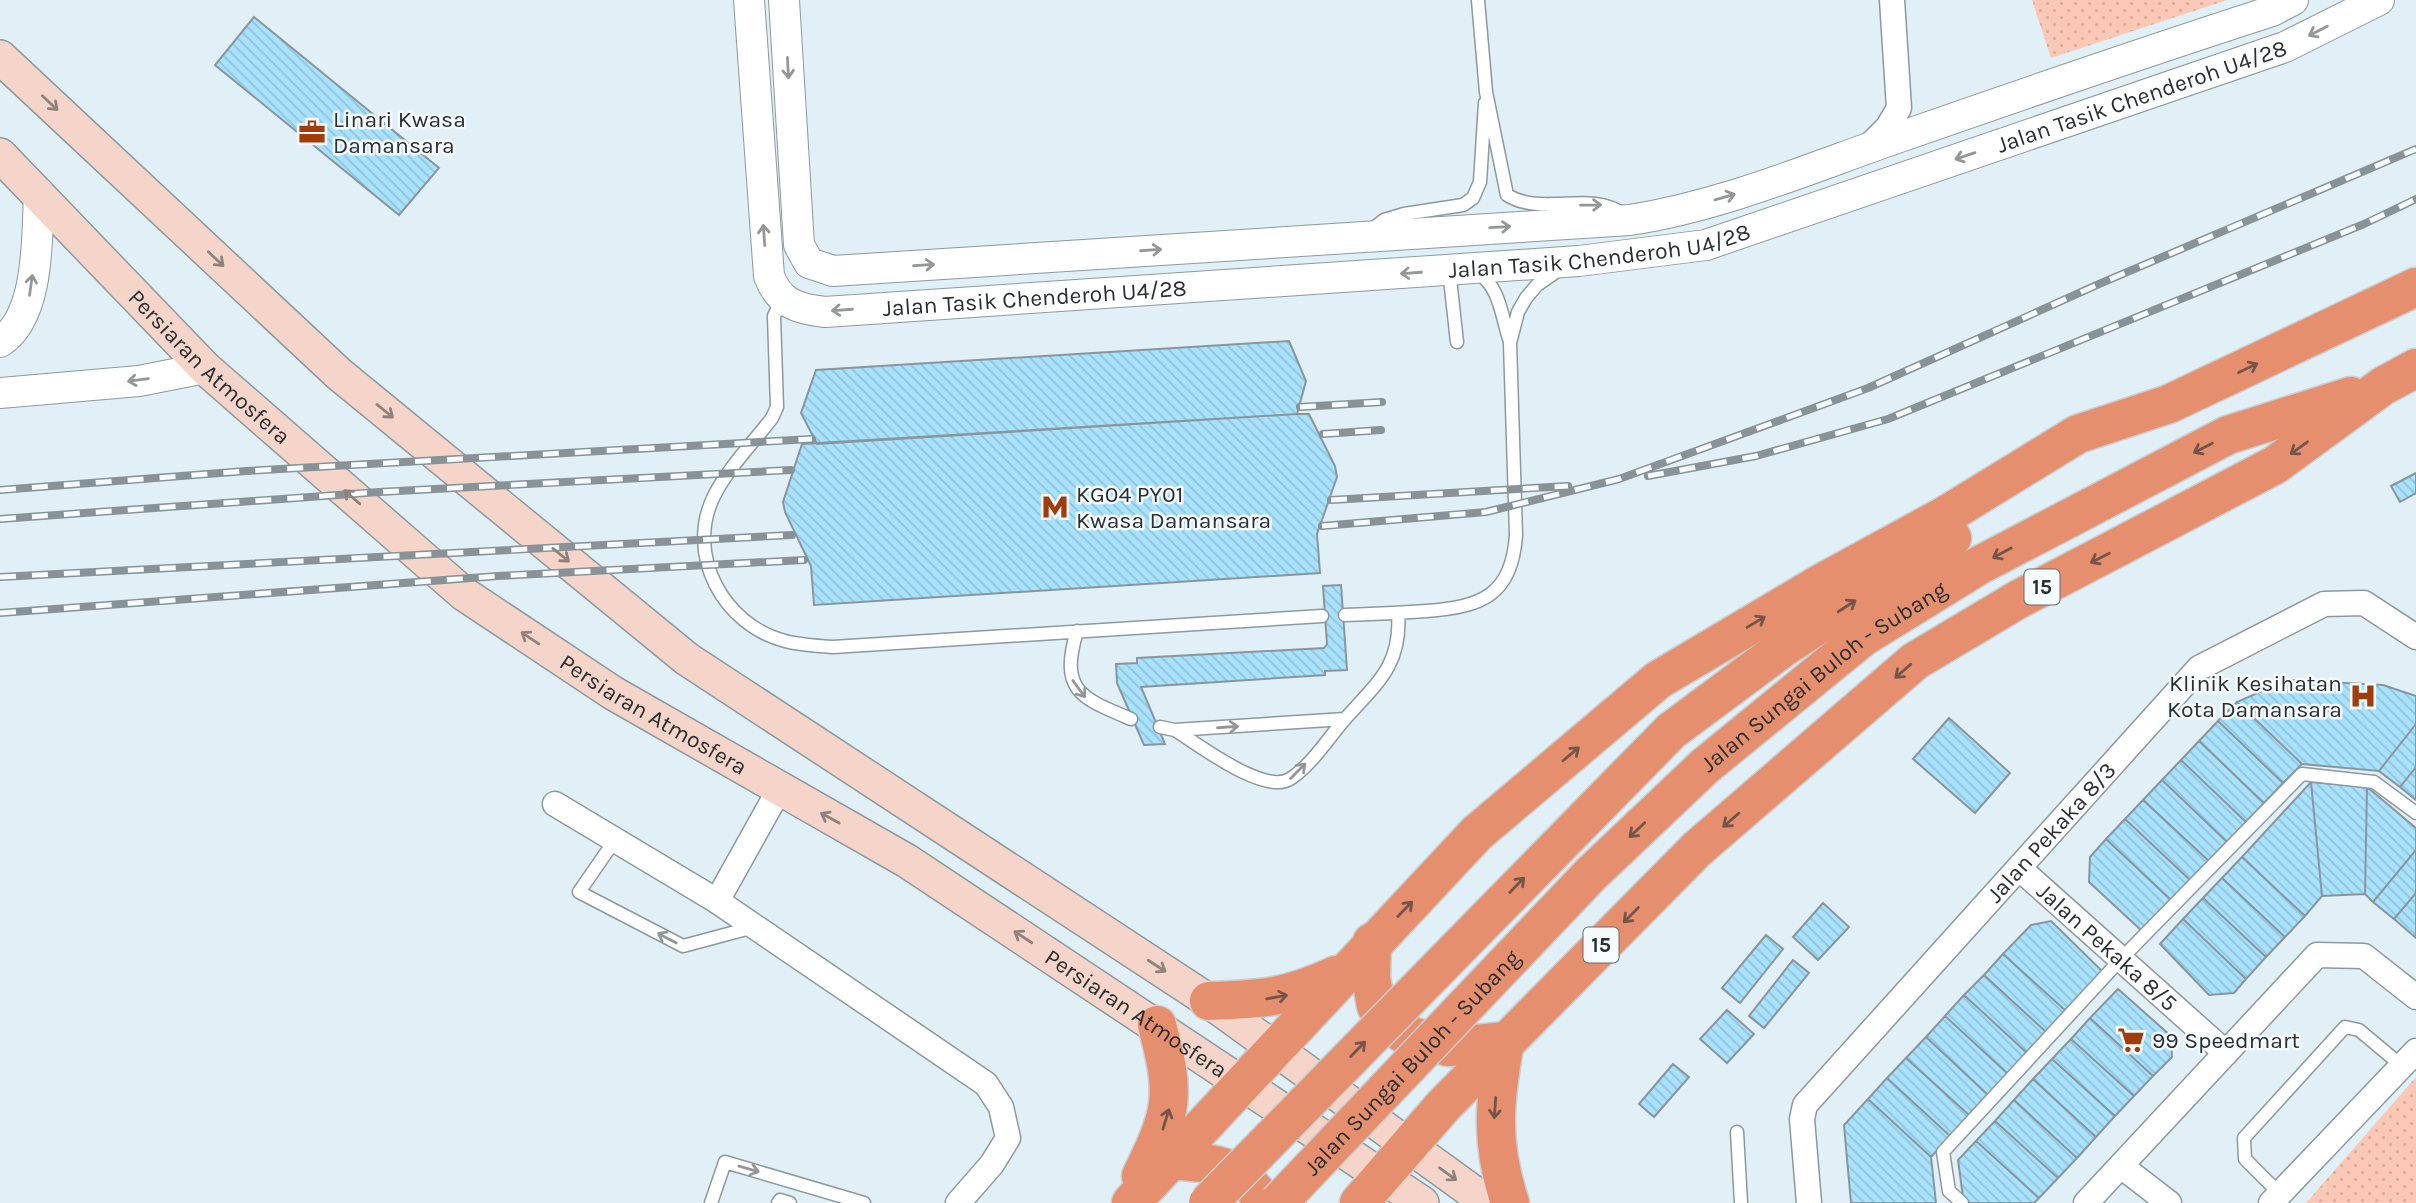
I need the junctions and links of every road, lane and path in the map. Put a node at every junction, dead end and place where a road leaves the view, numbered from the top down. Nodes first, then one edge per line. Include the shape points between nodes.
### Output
1 (749, 0) edge
2 (784, 0) edge
3 (1478, 0) edge
4 (1892, 0) edge
5 (2293, 0) edge
6 (2379, 0) edge
7 (0, 57) edge
8 (1486, 92) junction
9 (1899, 108) junction
10 (1944, 121) junction
11 (1866, 149) junction
12 (0, 155) edge
13 (39, 193) junction
14 (1630, 220) junction
15 (1363, 236) junction
16 (1579, 261) junction
17 (809, 263) junction
18 (1458, 270) junction
19 (2416, 288) edge
20 (782, 299) junction
21 (0, 342) edge
22 (1457, 342) dead end
23 (1510, 343) junction
24 (205, 368) junction
25 (2400, 377) edge
26 (0, 393) edge
27 (2169, 404) junction
28 (1398, 613) junction
29 (1345, 615) dead end
30 (1322, 616) dead end
31 (1077, 631) junction
32 (2416, 637) edge
33 (1131, 719) dead end
34 (1345, 719) junction
35 (1160, 727) dead end
36 (1175, 730) junction
37 (779, 790) junction
38 (555, 804) dead end
39 (2416, 813) edge
40 (615, 840) junction
41 (2020, 869) junction
42 (717, 901) junction
43 (755, 926) junction
44 (1372, 942) junction
45 (2121, 959) junction
46 (1346, 971) junction
47 (2416, 997) edge
48 (1209, 1001) junction
49 (1157, 1025) junction
50 (1505, 1041) junction
51 (1274, 1048) junction
52 (2226, 1053) junction
53 (2409, 1059) edge
54 (1244, 1083) junction
55 (1737, 1132) dead end
56 (1409, 1145) junction
57 (1171, 1160) junction
58 (2121, 1166) junction
59 (1371, 1190) edge
60 (2276, 1198) edge
61 (711, 1203) edge
62 (778, 1203) edge
63 (790, 1203) edge
64 (864, 1203) edge
65 (958, 1203) edge
66 (1129, 1203) edge
67 (1208, 1203) edge
68 (1265, 1203) edge
69 (1278, 1203) edge
70 (1422, 1203) edge
71 (1488, 1203) edge
72 (1510, 1203) edge
73 (1741, 1203) edge
74 (1809, 1203) edge
75 (1962, 1203) edge
76 (2086, 1203) edge
77 (2169, 1203) edge

20 -> 1 street via 774,290 765,257
2 -> 17 street via 799,245
3 - 8 lane
4 - 9 street
5 - 10 street, Jalan Tasik Chenderoh U4/28 via 2272,11
6 -> 16 street, Jalan Tasik Chenderoh U4/28 via 2285,47 1706,245
7 -> 48 main road via 339,374 687,659
8 -> 14 lane via 1507,195 1538,206 1602,204
8 - 15 lane via 1480,182 1473,198 1463,205 1384,220
9 - 10 street via 1920,118
9 - 11 street
10 - 11 street, Jalan Tasik Chenderoh U4/28
14 -> 11 street, Jalan Tasik Chenderoh U4/28 via 1751,190
12 - 13 main road, Persiaran Atmosfera
21 -> 13 street via 11,335 27,308
13 - 24 main road, Persiaran Atmosfera
15 -> 14 street, Jalan Tasik Chenderoh U4/28
17 -> 15 street, Jalan Tasik Chenderoh U4/28 via 833,271
16 - 18 street, Jalan Tasik Chenderoh U4/28
16 - 23 lane via 1550,275 1526,298
17 - 20 street
18 -> 20 street, Jalan Tasik Chenderoh U4/28 via 825,312 795,307
18 - 22 lane
18 - 23 lane via 1490,282
27 -> 19 highway, Jalan Sungai Buloh - Subang
20 - 31 lane via 774,316 777,407 722,482 706,522 703,547 710,577 727,602 761,631 783,641 833,647
23 - 28 lane via 1516,535 1509,571 1495,591 1472,606
24 -> 26 street via 139,381
37 -> 24 main road, Persiaran Atmosfera via 612,693 464,594
25 -> 50 highway, Jalan Sungai Buloh - Subang / 15 via 2276,465 2019,599 1915,661 1697,849
25 -> 69 highway, Jalan Sungai Buloh - Subang, bridge via 2228,435 1978,566 1863,637 1705,766 1591,874
44 -> 27 highway, Jalan Sungai Buloh - Subang via 1477,834 1658,680 2078,434
67 -> 27 highway, Jalan Sungai Buloh - Subang, bridge via 1671,731 1784,647 2119,429
28 - 29 lane
28 - 34 lane via 1399,639 1393,662
30 - 31 lane
31 -> 33 lane via 1069,661 1078,693
32 - 41 street, Jalan Pekaka 8/3 via 2364,603 2324,604 2228,651 2199,668
36 -> 34 lane
36 -> 34 lane via 1260,780 1278,783 1294,776
35 - 36 lane
37 - 42 street
49 -> 37 main road, Persiaran Atmosfera via 907,860
38 - 40 street
39 - 45 lane via 2374,782 2302,774
40 - 42 street
43 -> 40 lane via 683,946 579,892
41 - 45 street, Jalan Pekaka 8/5
41 - 74 street, Jalan Pekaka 8/3 via 1805,1105 1802,1119
42 - 43 street
43 - 65 street via 986,1084 1001,1108 1008,1138
44 - 46 highway, Jalan Sungai Buloh - Subang
44 - 50 highway via 1376,1006 1402,1032 1448,1047
45 - 52 street, Jalan Pekaka 8/5
45 - 75 lane via 1943,1152 1949,1191
48 -> 46 highway via 1296,994
46 - 51 highway, Jalan Sungai Buloh - Subang
47 - 52 street via 2364,956 2316,955
48 - 51 main road
49 - 54 main road, Persiaran Atmosfera
66 -> 49 highway via 1170,1110 1169,1069
50 - 56 highway, Jalan Sungai Buloh - Subang / 15
50 -> 72 highway via 1494,1117 1498,1166
51 - 54 highway, Jalan Sungai Buloh - Subang
51 - 56 main road
52 - 58 street
53 - 60 street
53 - 60 lane via 2359,1030 2345,1027 2244,1138 2245,1158
54 - 57 highway, Jalan Sungai Buloh - Subang
54 - 59 main road, Persiaran Atmosfera
55 - 73 lane
56 - 59 highway, Jalan Sungai Buloh - Subang / 15
56 -> 71 main road
57 - 66 highway, Jalan Sungai Buloh - Subang
57 - 68 highway via 1219,1165 1247,1178
58 - 76 street
58 - 77 street
59 - 70 main road, Persiaran Atmosfera
61 -> 64 lane via 725,1162
62 - 63 lane

